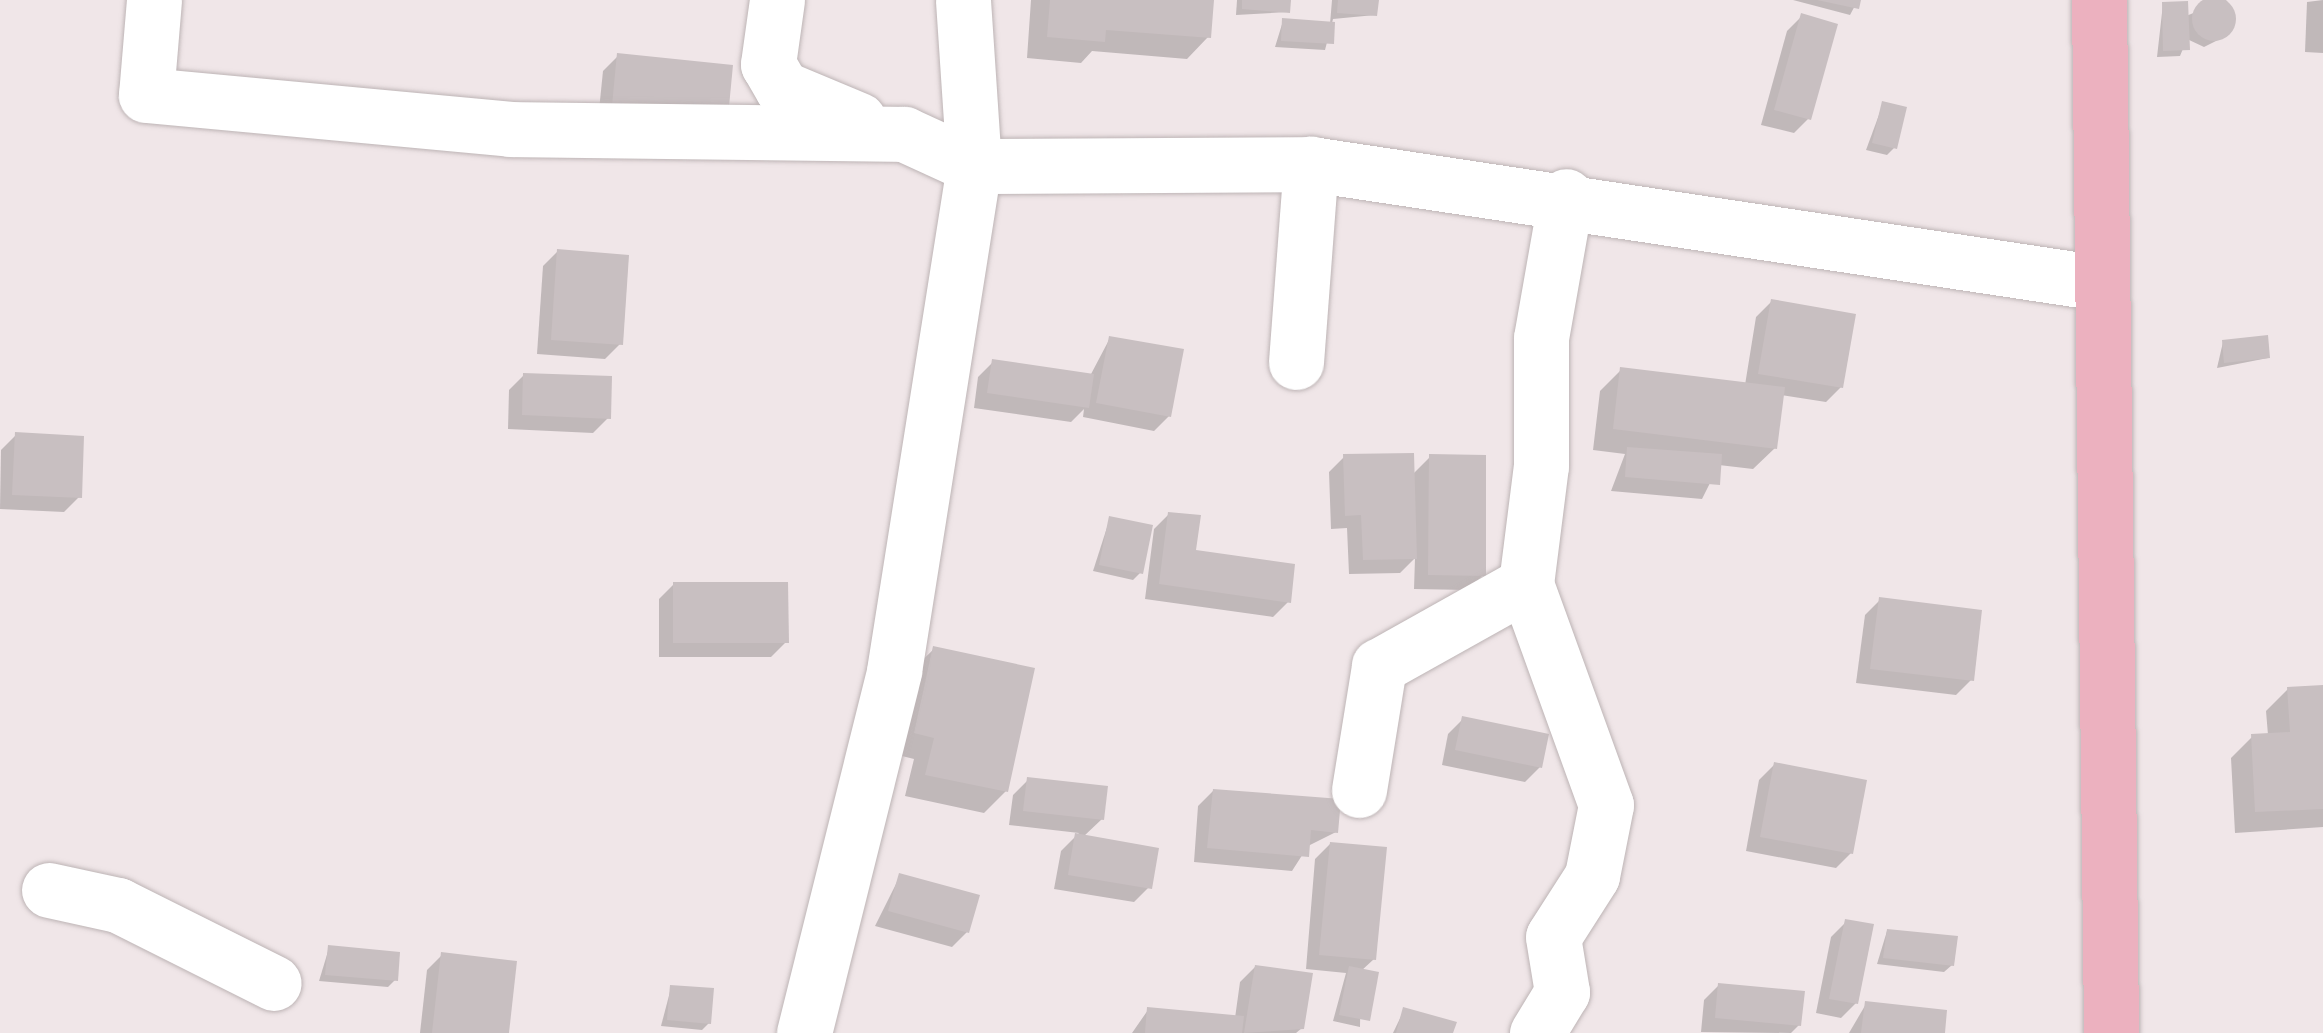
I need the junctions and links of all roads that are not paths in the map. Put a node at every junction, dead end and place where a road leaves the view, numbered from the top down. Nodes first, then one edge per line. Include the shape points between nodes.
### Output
1 (154, 0) edge
2 (777, 0) edge
3 (963, 0) edge
4 (2099, 0) edge
5 (904, 134) junction
6 (1311, 164) junction
7 (974, 166) junction
8 (1566, 196) junction
9 (2102, 283) junction
10 (1296, 362) dead end
11 (1526, 584) junction
12 (1358, 790) dead end
13 (49, 890) dead end
14 (274, 983) dead end
15 (804, 1033) edge
16 (1537, 1033) edge
17 (2111, 1033) edge

1 - 5 street via 146,94 510,128
2 - 5 street via 768,64 782,88
3 - 7 street
4 - 9 main road
5 - 7 street
6 - 7 street
6 - 8 street
6 - 10 street
7 - 15 street via 894,671
8 - 9 street
8 - 11 street via 1541,338 1541,466
9 - 17 main road
11 - 12 street via 1379,666
11 - 16 street via 1606,805 1592,876 1553,937 1562,992
13 - 14 street via 118,905

